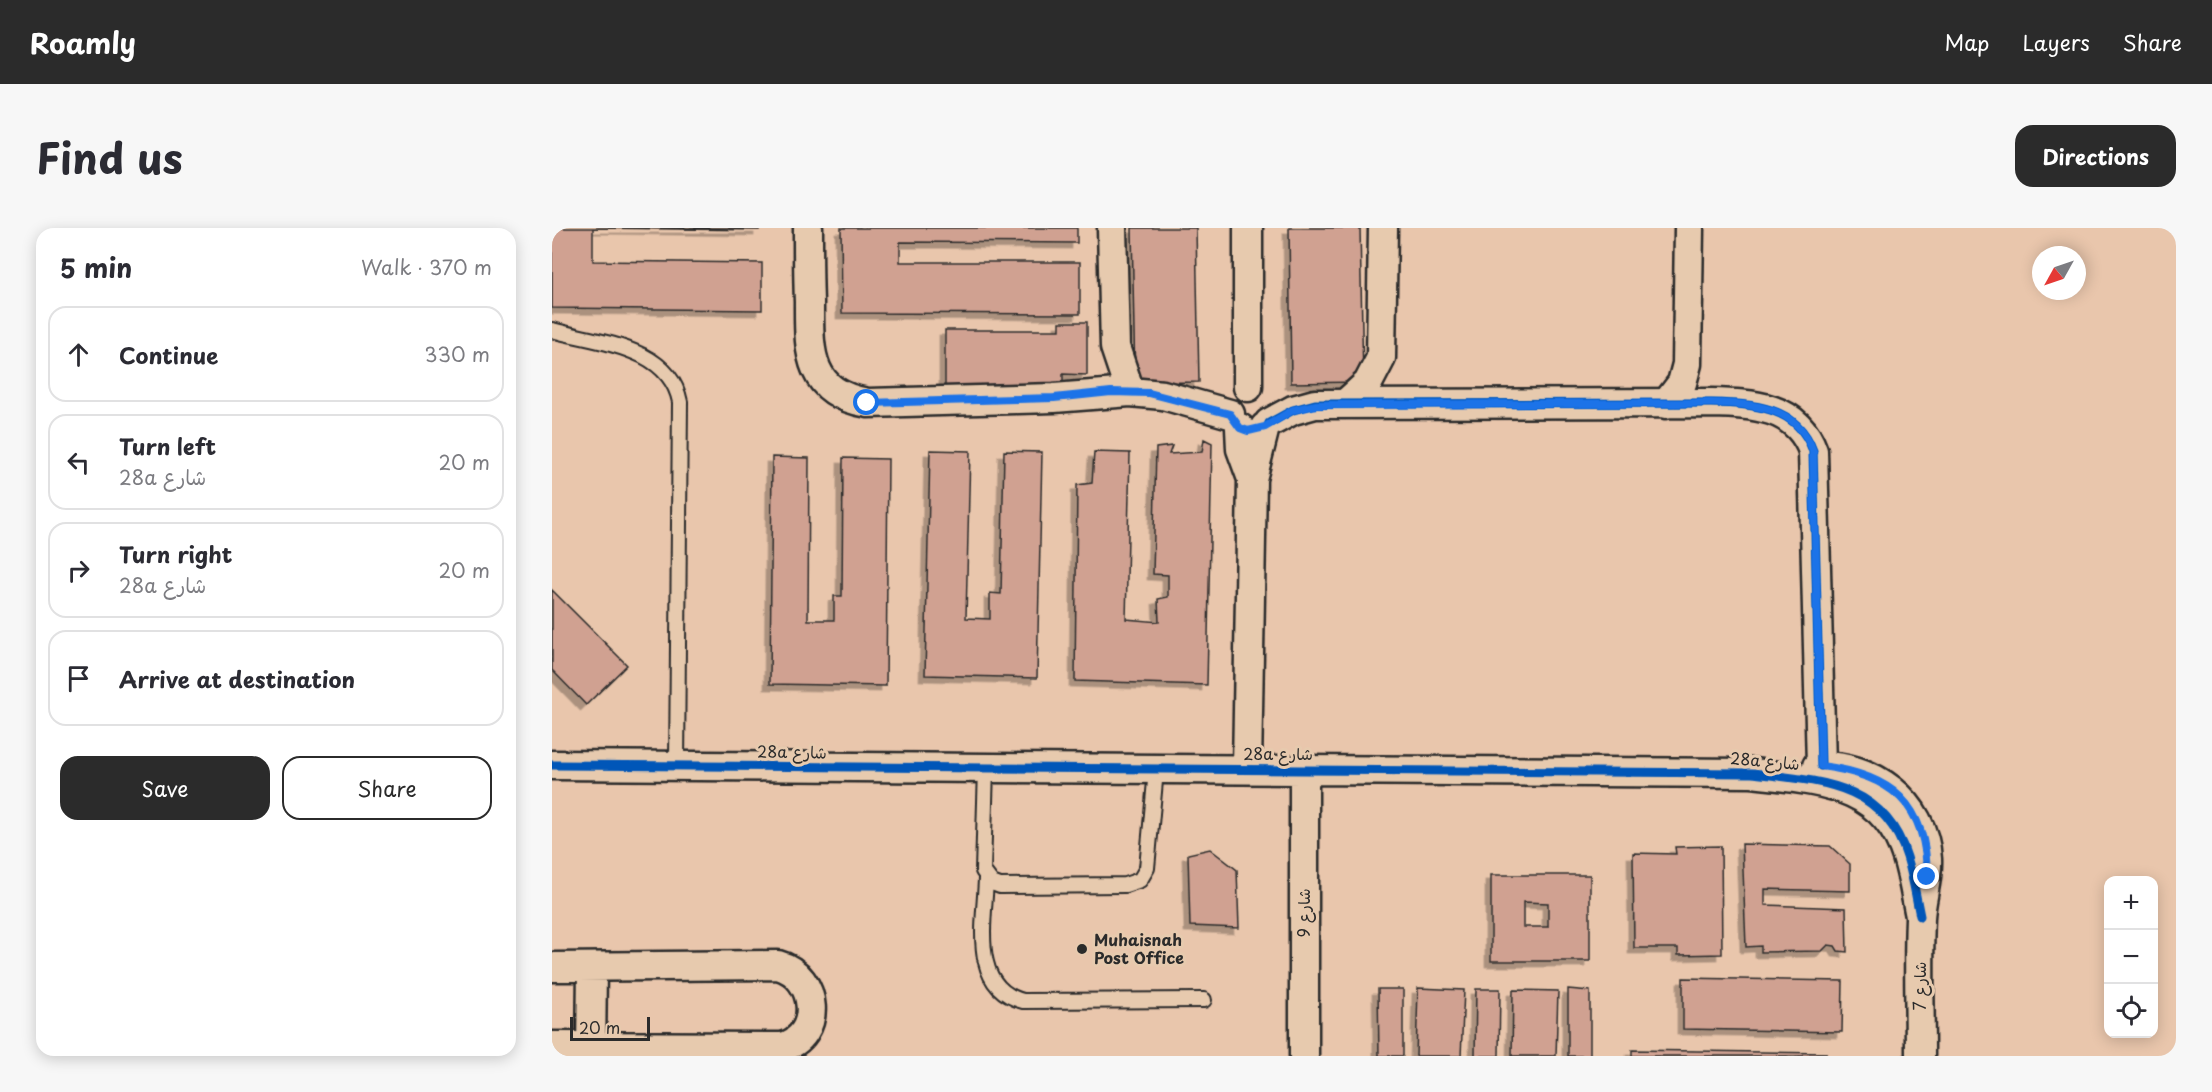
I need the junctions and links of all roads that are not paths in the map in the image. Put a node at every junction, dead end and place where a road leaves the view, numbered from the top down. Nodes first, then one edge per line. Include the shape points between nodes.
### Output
1 (808, 228) edge
2 (1112, 228) edge
3 (1248, 228) edge
4 (1383, 228) edge
5 (1689, 228) edge
6 (552, 330) edge
7 (1248, 387) junction
8 (1130, 392) junction
9 (1666, 404) junction
10 (1346, 405) junction
11 (1251, 423) junction
12 (552, 765) edge
13 (677, 766) junction
14 (1821, 766) junction
15 (986, 768) junction
16 (1247, 769) junction
17 (1155, 770) junction
18 (1304, 770) junction
19 (1752, 772) junction
20 (986, 878) junction
21 (1920, 916) junction
22 (552, 967) edge
23 (592, 967) junction
24 (1204, 1000) dead end
25 (552, 1046) edge
26 (591, 1051) edge
27 (1304, 1056) edge
28 (1920, 1056) edge

1 - 8 street via 809,349 823,381 843,396 867,403
2 - 8 street via 1115,347
3 - 7 street
4 - 10 street via 1381,358 1368,383
5 - 9 street via 1687,364 1682,383
6 - 13 lane via 649,357 667,372 678,391
7 - 11 street via 1233,397
7 - 11 street via 1270,398 1273,415
8 - 11 street via 1163,395
9 - 10 street
9 - 14 street via 1769,408 1793,421 1810,441
10 - 11 street via 1304,406
11 - 16 street
12 - 13 street, 28a شارع
13 - 15 street, 28a شارع
14 - 19 street, 28a شارع
14 - 21 street, 28a شارع via 1861,772 1876,779 1911,811 1919,825 1927,858
15 - 17 street, 28a شارع
15 - 20 lane via 982,864
16 - 17 street, 28a شارع
16 - 18 street, 28a شارع
17 - 20 lane via 1147,867 1140,880 1125,885 1000,886
18 - 19 street, 28a شارع
18 - 27 street, شارع 9
19 - 21 street, 28a شارع via 1816,780 1868,799 1899,839
20 - 24 lane via 985,962 990,979 1004,993 1023,1001
21 - 28 street, شارع 7
22 - 23 street
23 - 26 street
23 - 26 street via 778,965 797,973 809,990 808,1025 803,1036 790,1045
25 - 26 street

